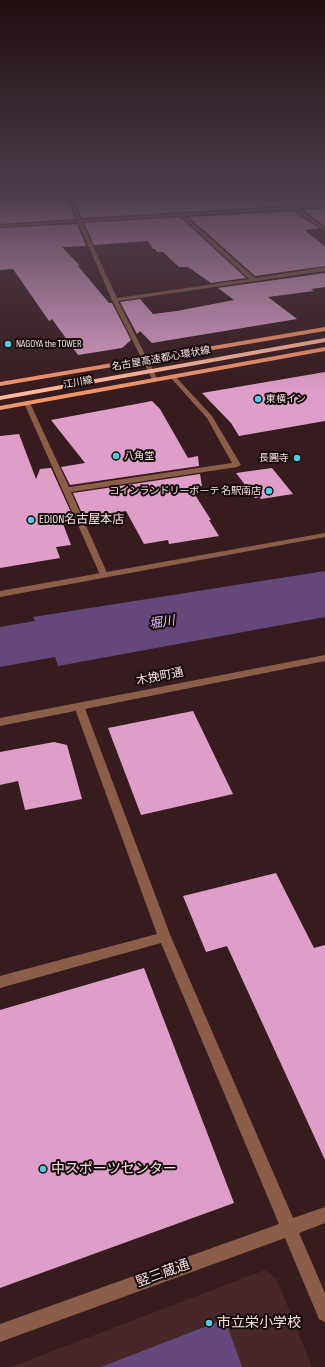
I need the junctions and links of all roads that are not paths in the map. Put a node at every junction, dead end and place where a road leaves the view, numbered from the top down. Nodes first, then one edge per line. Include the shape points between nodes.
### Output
1 (99, 264) edge
2 (236, 264) edge
3 (325, 269) edge
4 (253, 279) junction
5 (115, 300) junction
6 (325, 329) edge
7 (325, 340) edge
8 (325, 349) edge
9 (144, 360) junction
10 (206, 360) junction
11 (172, 376) junction
12 (154, 380) junction
13 (0, 384) edge
14 (0, 391) edge
15 (0, 398) edge
16 (27, 403) junction
17 (0, 408) edge
18 (67, 490) junction
19 (325, 535) edge
20 (104, 575) junction
21 (0, 594) edge
22 (325, 658) edge
23 (79, 706) junction
24 (0, 722) edge
25 (165, 937) junction
26 (0, 982) edge
27 (325, 1215) edge
28 (289, 1228) junction
29 (325, 1314) edge
30 (0, 1333) edge

1 - 5 street
2 - 4 street
3 - 4 street
4 - 5 street
5 - 9 street
6 - 9 main road, 江川線
7 - 10 highway, 名古屋高速都心環状線
8 - 11 main road, 江川線
9 - 12 street
9 - 13 main road, 江川線
10 - 14 highway via 130,368
10 - 15 highway, 名古屋高速都心環状線
11 - 12 main road, 江川線
11 - 18 street via 210,417 236,465
12 - 16 main road, 江川線
16 - 17 main road, 江川線
16 - 18 street
18 - 20 street
19 - 20 street
20 - 21 street
22 - 23 street, 木挽町通
23 - 24 street, 木挽町通
23 - 25 street
25 - 26 street
25 - 28 street
27 - 28 street, 竪三蔵通
28 - 29 street
28 - 30 street, 竪三蔵通

